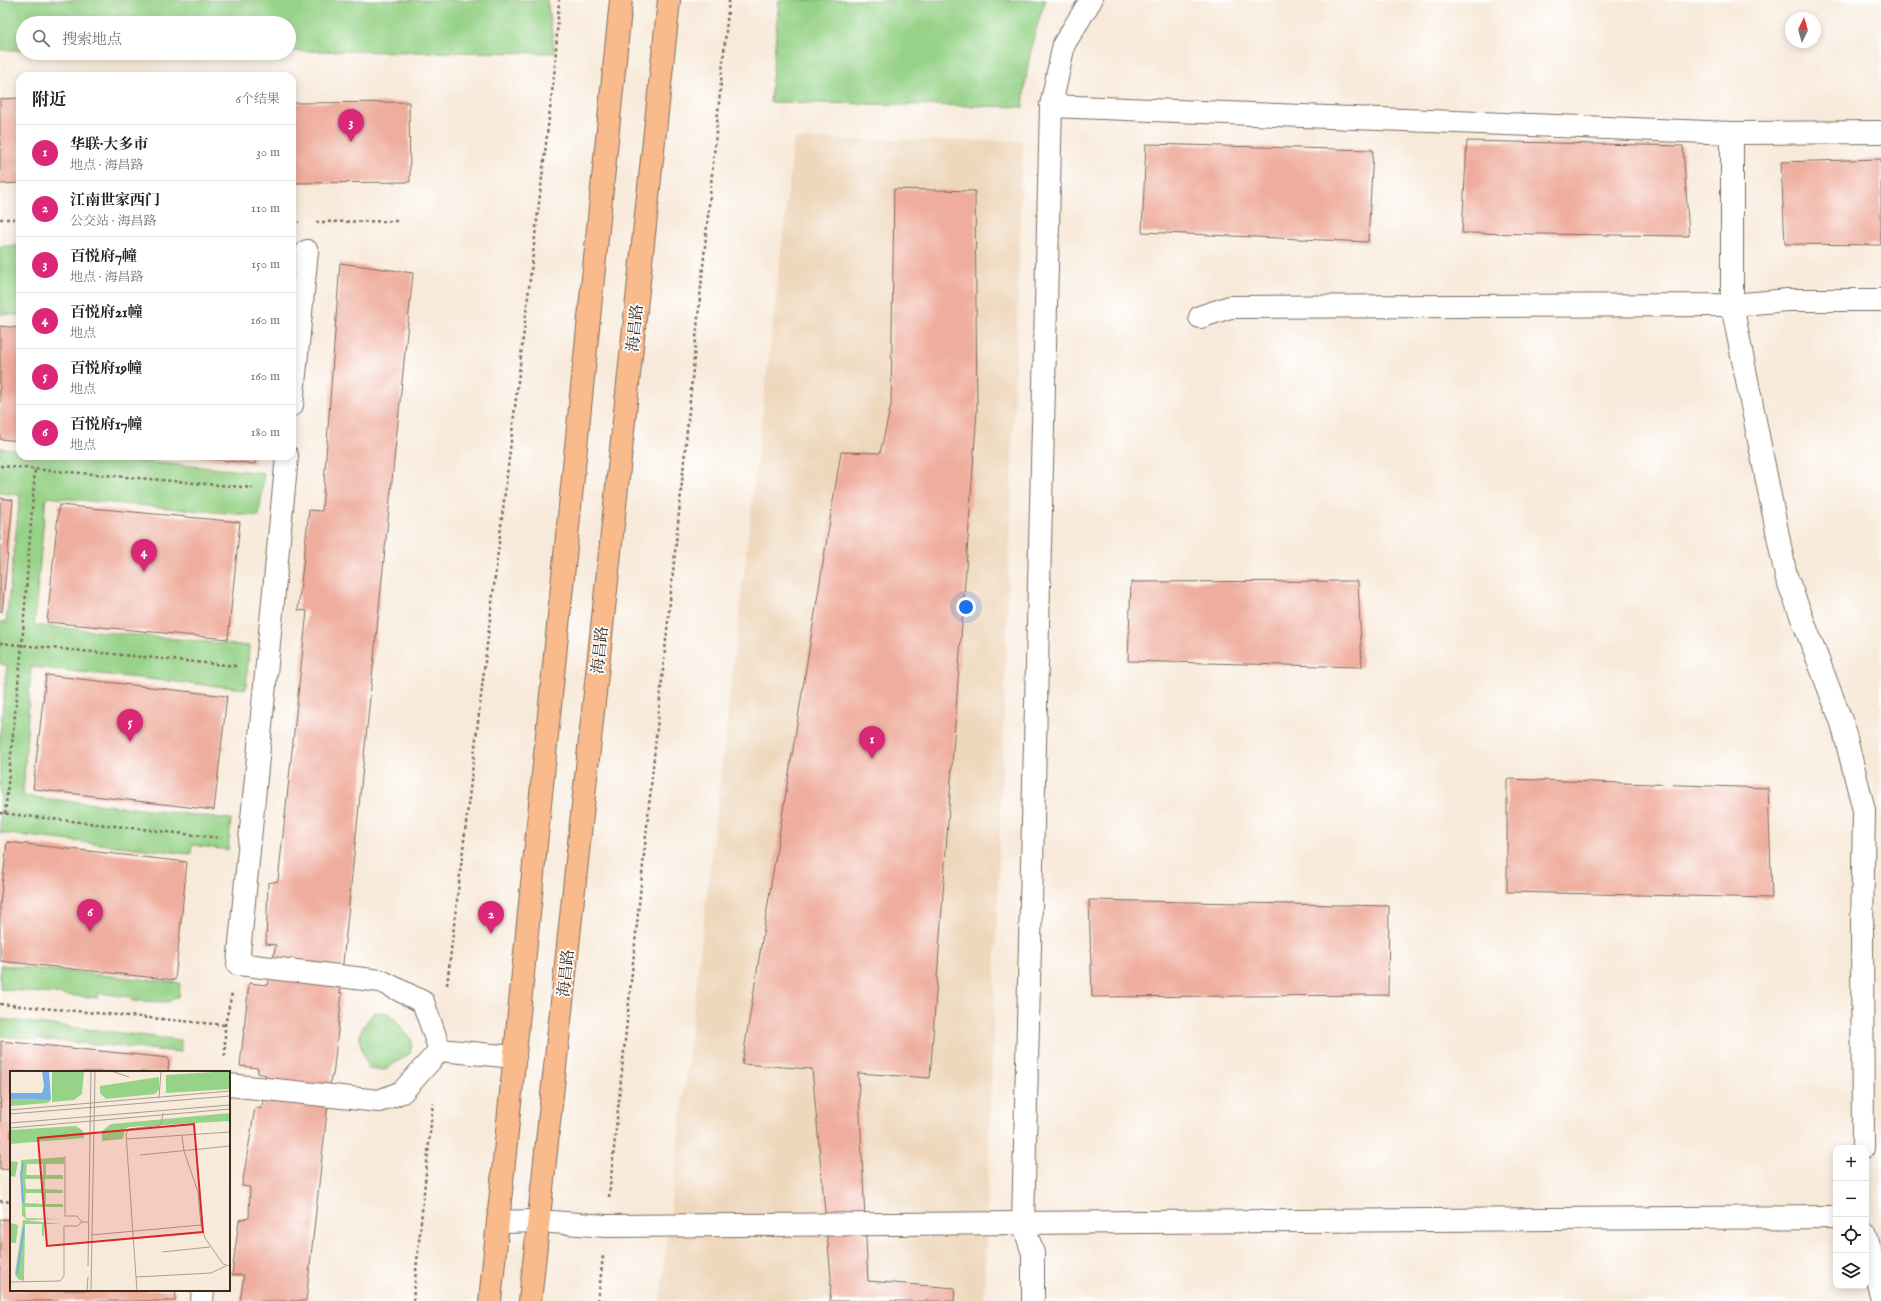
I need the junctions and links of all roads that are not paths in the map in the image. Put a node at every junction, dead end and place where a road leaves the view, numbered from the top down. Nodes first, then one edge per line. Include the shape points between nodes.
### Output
1 (622, 0) edge
2 (669, 0) edge
3 (1091, 0) edge
4 (1051, 106) junction
5 (1881, 132) edge
6 (1732, 133) junction
7 (307, 251) dead end
8 (1881, 300) edge
9 (1732, 305) junction
10 (1200, 317) dead end
11 (296, 365) edge
12 (287, 460) edge
13 (440, 1050) junction
14 (515, 1057) junction
15 (230, 1075) edge
16 (1863, 1145) edge
17 (1833, 1217) edge
18 (538, 1221) junction
19 (498, 1222) junction
20 (1023, 1223) junction
21 (1869, 1246) edge
22 (203, 1291) edge
23 (1881, 1296) edge
24 (202, 1301) edge
25 (490, 1301) edge
26 (530, 1301) edge
27 (1033, 1301) edge

1 - 14 main road
2 - 18 main road, 海昌路
3 - 4 street via 1064,44
4 - 6 street
4 - 20 street
5 - 6 street
6 - 9 street
7 - 11 street
8 - 9 street via 1787,300
9 - 10 street via 1230,307
9 - 16 street via 1786,576 1842,723 1864,810
12 - 13 street via 238,964 381,981 423,1002
13 - 14 street
13 - 15 street via 402,1092 379,1101
14 - 19 main road
17 - 20 street
18 - 19 street
18 - 20 street via 606,1226
18 - 26 main road, 海昌路
19 - 25 main road
20 - 27 street via 1033,1253
21 - 23 street
22 - 24 street

